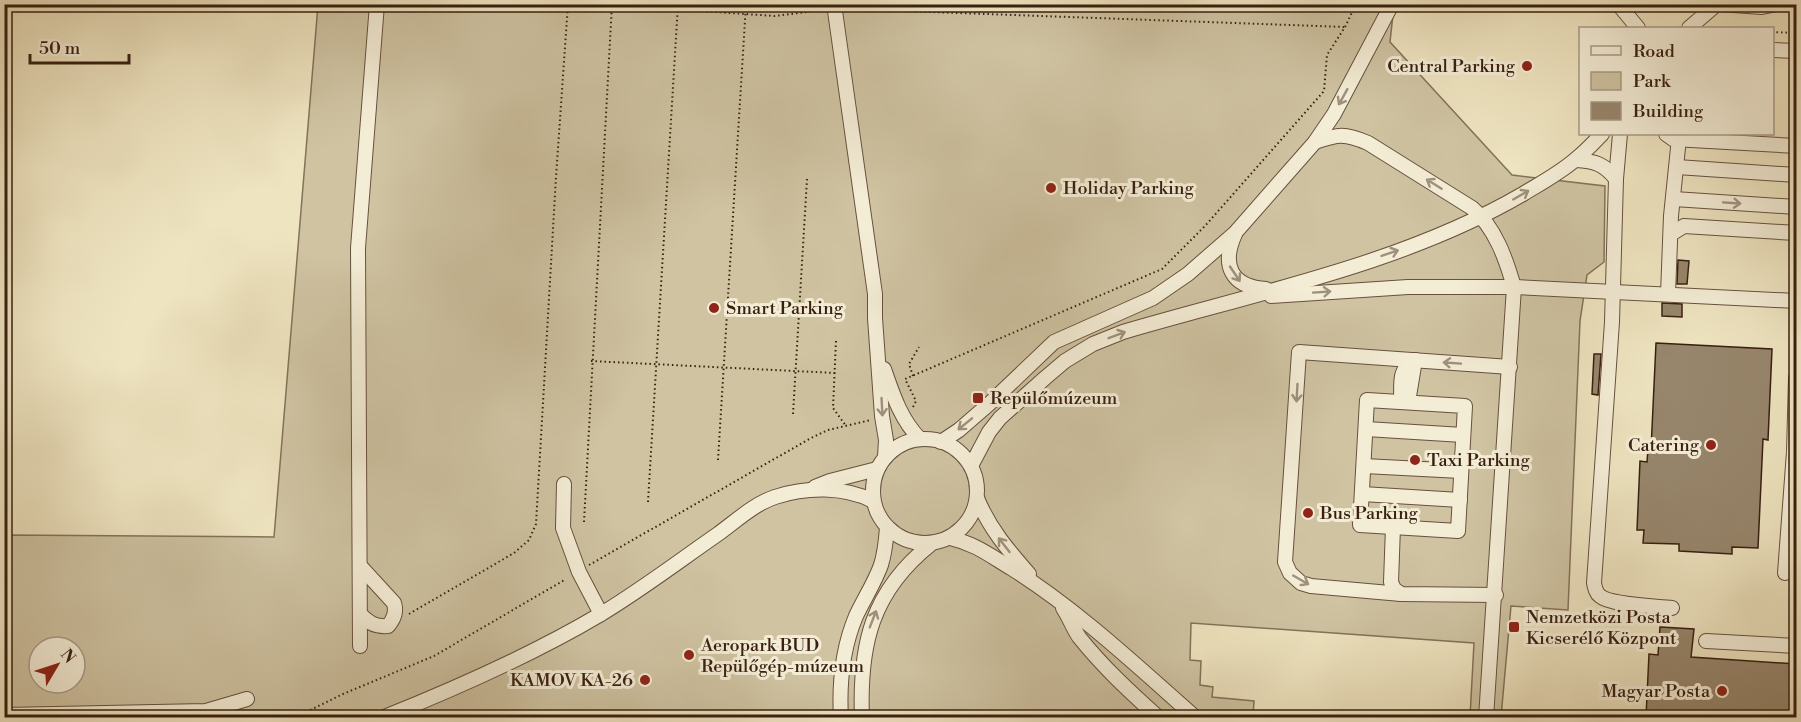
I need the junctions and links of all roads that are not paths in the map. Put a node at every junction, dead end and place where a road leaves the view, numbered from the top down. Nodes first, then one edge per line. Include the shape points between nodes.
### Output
1 (377, 4) edge
2 (1392, 4) edge
3 (1618, 4) edge
4 (1718, 4) edge
5 (1776, 4) edge
6 (834, 6) edge
7 (1637, 27) edge
8 (1690, 27) edge
9 (1774, 50) edge
10 (1797, 51) edge
11 (1601, 135) edge
12 (1620, 135) edge
13 (1671, 136) edge
14 (1315, 142) junction
15 (1797, 146) edge
16 (1576, 160) junction
17 (1677, 167) junction
18 (1797, 175) edge
19 (1616, 179) junction
20 (1674, 199) junction
21 (1797, 207) edge
22 (1482, 216) junction
23 (1235, 232) junction
24 (1797, 233) edge
25 (1671, 234) junction
26 (1514, 287) junction
27 (1274, 289) junction
28 (1613, 293) junction
29 (1668, 294) junction
30 (1242, 298) junction
31 (1797, 301) edge
32 (879, 356) junction
33 (1415, 360) junction
34 (1510, 367) junction
35 (1797, 378) edge
36 (1405, 403) junction
37 (1366, 429) junction
38 (1463, 435) junction
39 (920, 439) junction
40 (941, 442) junction
41 (1795, 452) edge
42 (881, 463) junction
43 (970, 466) junction
44 (1364, 466) junction
45 (1461, 471) junction
46 (564, 484) dead end
47 (804, 491) junction
48 (1362, 494) junction
49 (977, 498) junction
50 (1460, 500) junction
51 (873, 501) junction
52 (1397, 527) junction
53 (887, 528) junction
54 (950, 538) junction
55 (931, 544) junction
56 (361, 567) junction
57 (1785, 573) dead end
58 (1041, 586) junction
59 (1401, 594) junction
60 (1496, 596) junction
61 (1054, 597) junction
62 (1672, 608) dead end
63 (360, 614) junction
64 (601, 614) junction
65 (1706, 641) dead end
66 (360, 646) dead end
67 (1797, 646) edge
68 (247, 699) dead end
69 (4, 715) edge
70 (382, 717) edge
71 (841, 717) edge
72 (862, 717) edge
73 (1159, 717) edge
74 (1196, 717) edge
75 (1486, 717) edge

1 - 56 street via 358,248
2 -> 14 street
3 - 7 street
4 - 5 street via 1762,8
4 - 8 street
6 - 32 street via 876,294
9 - 10 street
11 - 16 street
12 - 19 street
13 - 15 street
13 - 17 street
22 -> 14 street via 1368,143 1337,134
14 - 23 street
16 - 19 street via 1599,162
22 -> 16 street
17 - 18 street
17 - 20 street
19 - 28 street
20 -> 21 street
20 - 25 street
22 - 26 street via 1500,248
27 -> 22 street via 1393,252
23 -> 27 street via 1227,261 1232,273 1253,288
23 -> 40 street via 1188,274 1153,298 1054,342 989,405
24 - 25 street via 1684,226
25 - 29 street
26 - 28 street
30 -> 26 street via 1408,287
26 - 34 street
27 - 30 street
28 - 29 street
28 - 62 street via 1595,590 1603,598
29 - 31 street
43 -> 30 street via 1000,418 1045,378 1093,344
32 - 39 street via 900,411
32 -> 42 street via 886,440
34 -> 33 street
33 - 36 street via 1406,364 1403,371
33 -> 59 street via 1299,352 1285,562 1295,578 1311,586
34 - 60 street
35 - 41 street
36 - 37 street via 1367,400
36 - 38 street via 1465,406
37 - 38 street
37 - 44 street
38 - 45 street
39 - 40 street
39 - 42 street via 901,445
40 - 43 street via 961,454
41 - 57 street
42 - 47 street
42 - 51 street via 873,485
43 - 49 street
44 - 45 street
44 - 48 street
45 - 50 street
46 - 64 street via 563,528 579,572
47 - 51 street via 843,490
47 - 64 street via 764,502
48 - 50 street
48 - 52 street via 1360,525
49 - 54 street via 971,517
58 -> 49 street via 995,533
50 - 52 street via 1458,531
51 - 53 street
52 - 59 street
53 - 55 street via 907,541
53 - 71 street via 881,566 855,618 848,644 840,694
54 - 55 street
54 - 58 street via 979,547
72 -> 55 street via 864,655 873,618 894,580
56 - 63 street
56 - 63 street via 396,608 388,626 377,627
58 - 61 street
59 - 60 street
60 - 75 street
61 - 73 street via 1100,663
61 - 74 street
63 - 66 street
64 - 70 street via 544,645
65 - 67 street
68 - 69 street via 206,711

